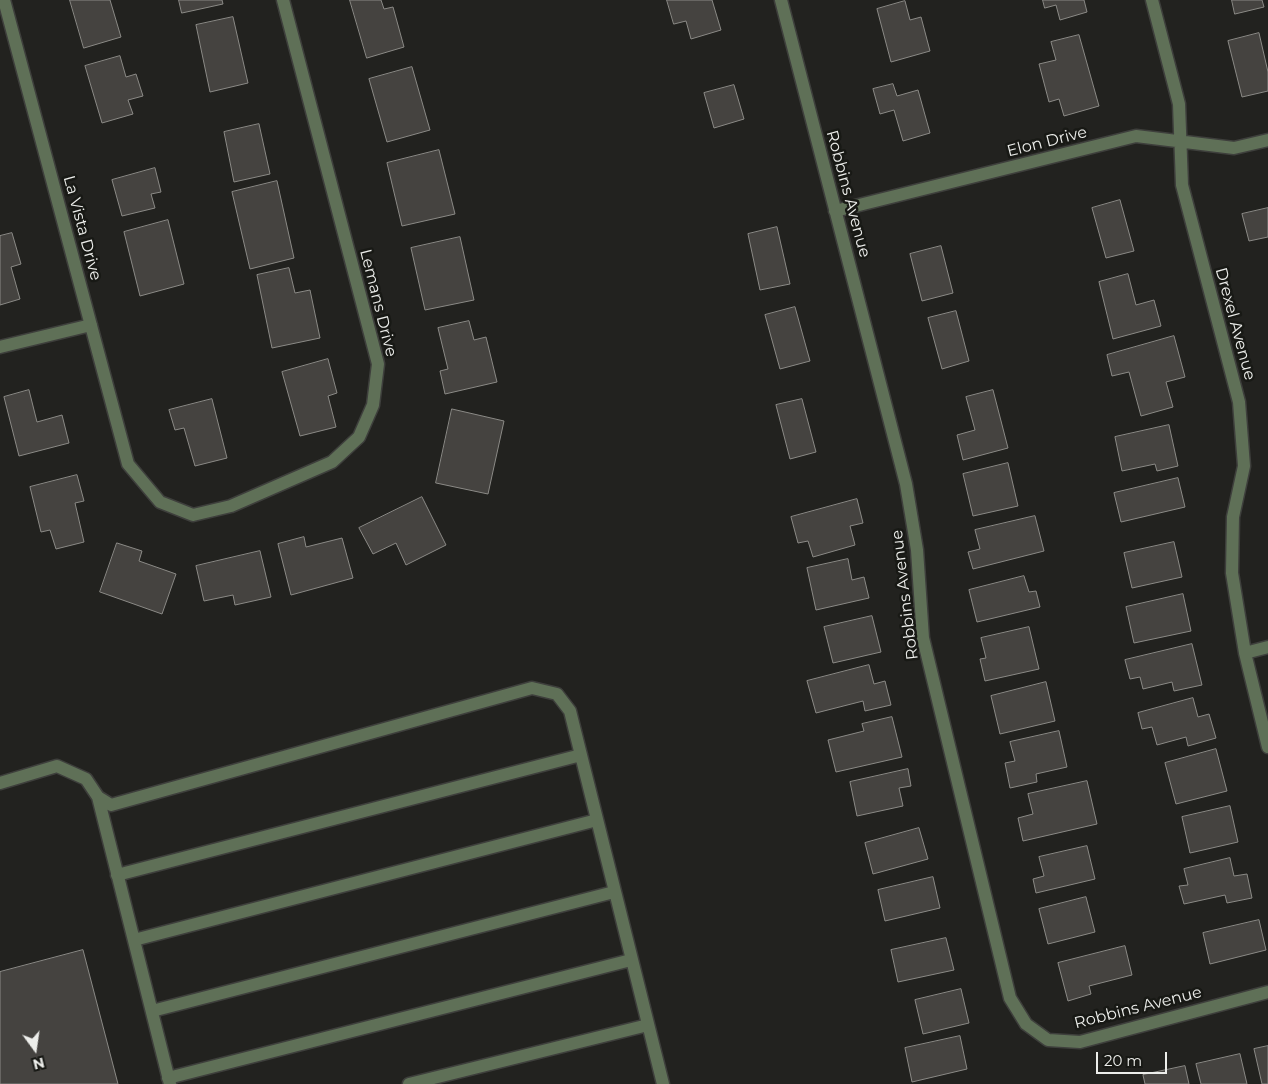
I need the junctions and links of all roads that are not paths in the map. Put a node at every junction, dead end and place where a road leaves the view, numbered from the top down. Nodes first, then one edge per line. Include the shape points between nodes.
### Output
1 (4, 0) edge
2 (283, 0) edge
3 (781, 0) edge
4 (1152, 0) edge
5 (1268, 140) edge
6 (1181, 142) junction
7 (836, 211) junction
8 (91, 325) junction
9 (0, 347) edge
10 (128, 464) joint
11 (1268, 647) edge
12 (1245, 653) junction
13 (1268, 747) edge
14 (581, 755) junction
15 (0, 783) edge
16 (98, 797) junction
17 (597, 820) junction
18 (117, 875) junction
19 (614, 892) junction
20 (134, 940) junction
21 (631, 960) junction
22 (1268, 992) edge
23 (152, 1012) junction
24 (648, 1025) junction
25 (169, 1081) edge
26 (409, 1084) edge
27 (663, 1084) edge

1 - 8 street, La Vista Drive
2 - 10 street, Lemans Drive via 378,364 373,405 360,437 332,462 231,506 193,515 160,502
3 - 7 street, Robbins Avenue
4 - 6 street, Drexel Avenue via 1179,104
5 - 6 street, Elon Drive via 1234,148
6 - 7 street, Elon Drive via 1136,136
6 - 12 street, Drexel Avenue via 1182,186 1239,402 1244,466 1233,517 1232,573
7 - 22 street, Robbins Avenue via 906,484 917,550 923,638 1010,998 1026,1024 1048,1040 1080,1042
8 - 9 street
8 - 10 street, La Vista Drive
11 - 12 street
12 - 13 street, Drexel Avenue
14 - 16 street via 570,711 557,694 532,688 112,805
14 - 17 street
14 - 18 street
15 - 16 street via 57,766 86,779
16 - 18 street
17 - 19 street
17 - 20 street
18 - 20 street
19 - 21 street
19 - 23 street
20 - 23 street
21 - 24 street
21 - 25 street
23 - 25 street
24 - 26 street
24 - 27 street

